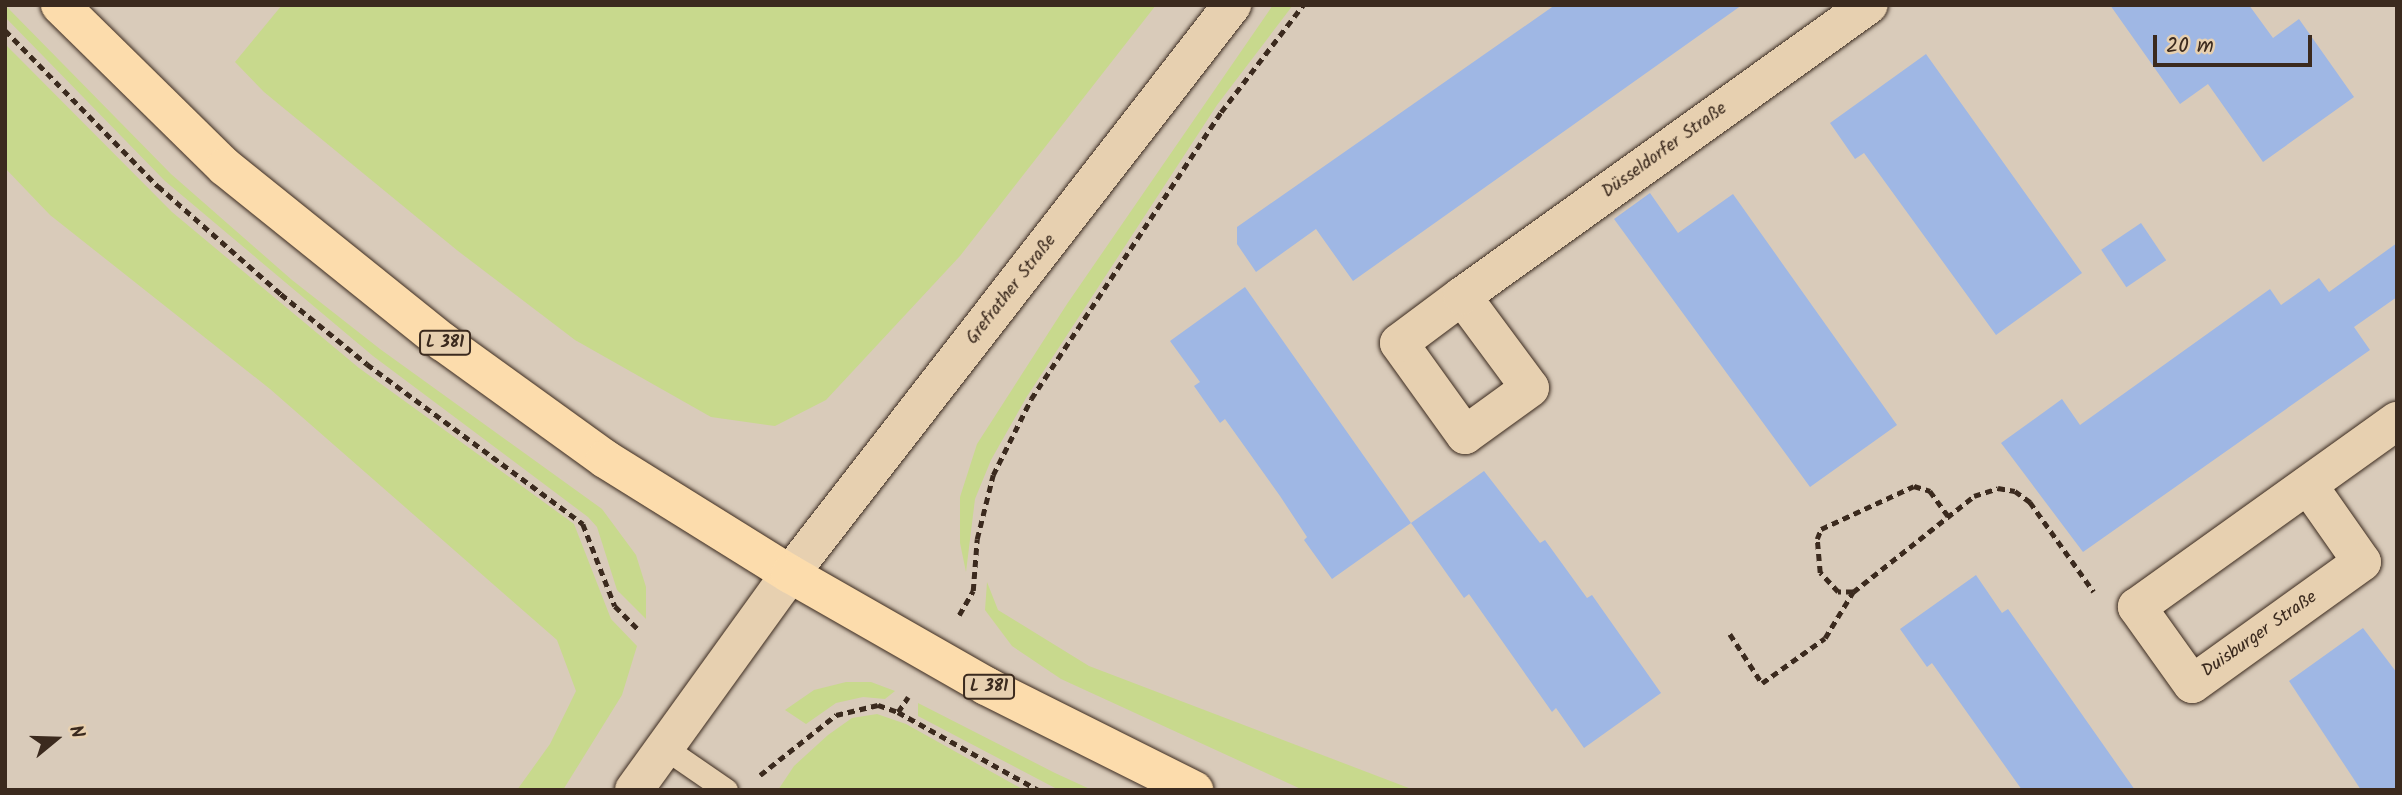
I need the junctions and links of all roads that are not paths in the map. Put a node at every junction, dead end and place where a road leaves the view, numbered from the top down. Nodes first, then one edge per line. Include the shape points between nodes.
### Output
1 (60, 5) edge
2 (1232, 5) edge
3 (1868, 5) edge
4 (1462, 296) dead end
5 (2397, 421) edge
6 (2308, 485) junction
7 (790, 574) junction
8 (665, 748) junction
9 (634, 790) edge
10 (726, 790) edge
11 (1194, 790) edge

1 - 7 main road, L 381 via 225,167 334,257 605,459
2 - 7 street, Grefrather Straße
3 - 4 street, Düsseldorfer Straße
5 - 6 street
6 - 6 street, Duisburger Straße via 2137,607 2192,684 2362,562
7 - 8 street, Grefrather Straße
7 - 11 main road, L 381 via 934,656
8 - 9 street, Grefrather Straße
8 - 10 lane

